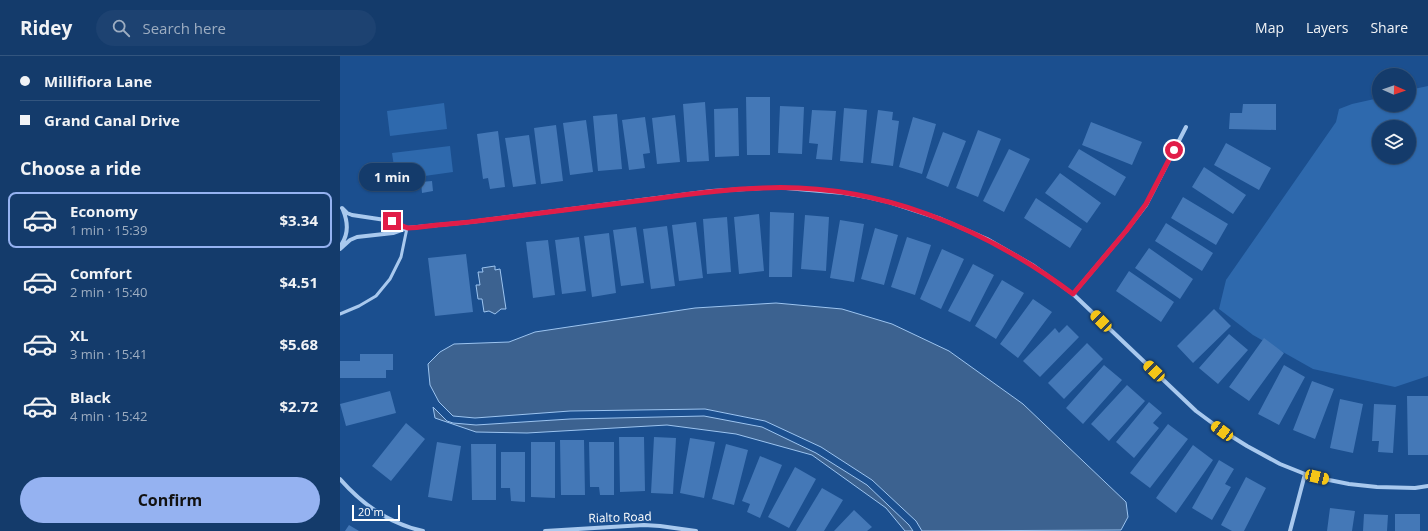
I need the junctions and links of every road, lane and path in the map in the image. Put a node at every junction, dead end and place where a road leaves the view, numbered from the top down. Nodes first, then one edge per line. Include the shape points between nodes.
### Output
1 (1186, 127) dead end
2 (341, 207) edge
3 (407, 228) junction
4 (340, 248) edge
5 (1073, 294) junction
6 (340, 314) edge
7 (1305, 474) junction
8 (340, 479) edge
9 (1428, 486) edge
10 (423, 531) edge
11 (545, 531) edge
12 (696, 531) edge
13 (1290, 531) edge

1 - 5 street via 1146,204
2 - 3 street via 352,215 392,221
2 - 4 street via 347,230
3 - 4 street via 393,233 357,237
3 - 5 street via 712,191 763,188 820,190 889,202 941,219 987,239 1034,266
3 - 6 lane via 401,257 390,279 376,296
5 - 7 street via 1196,411 1247,446
7 - 9 street via 1377,487
7 - 13 street
8 - 10 street via 377,512 391,520
11 - 12 street, Rialto Road via 644,526

